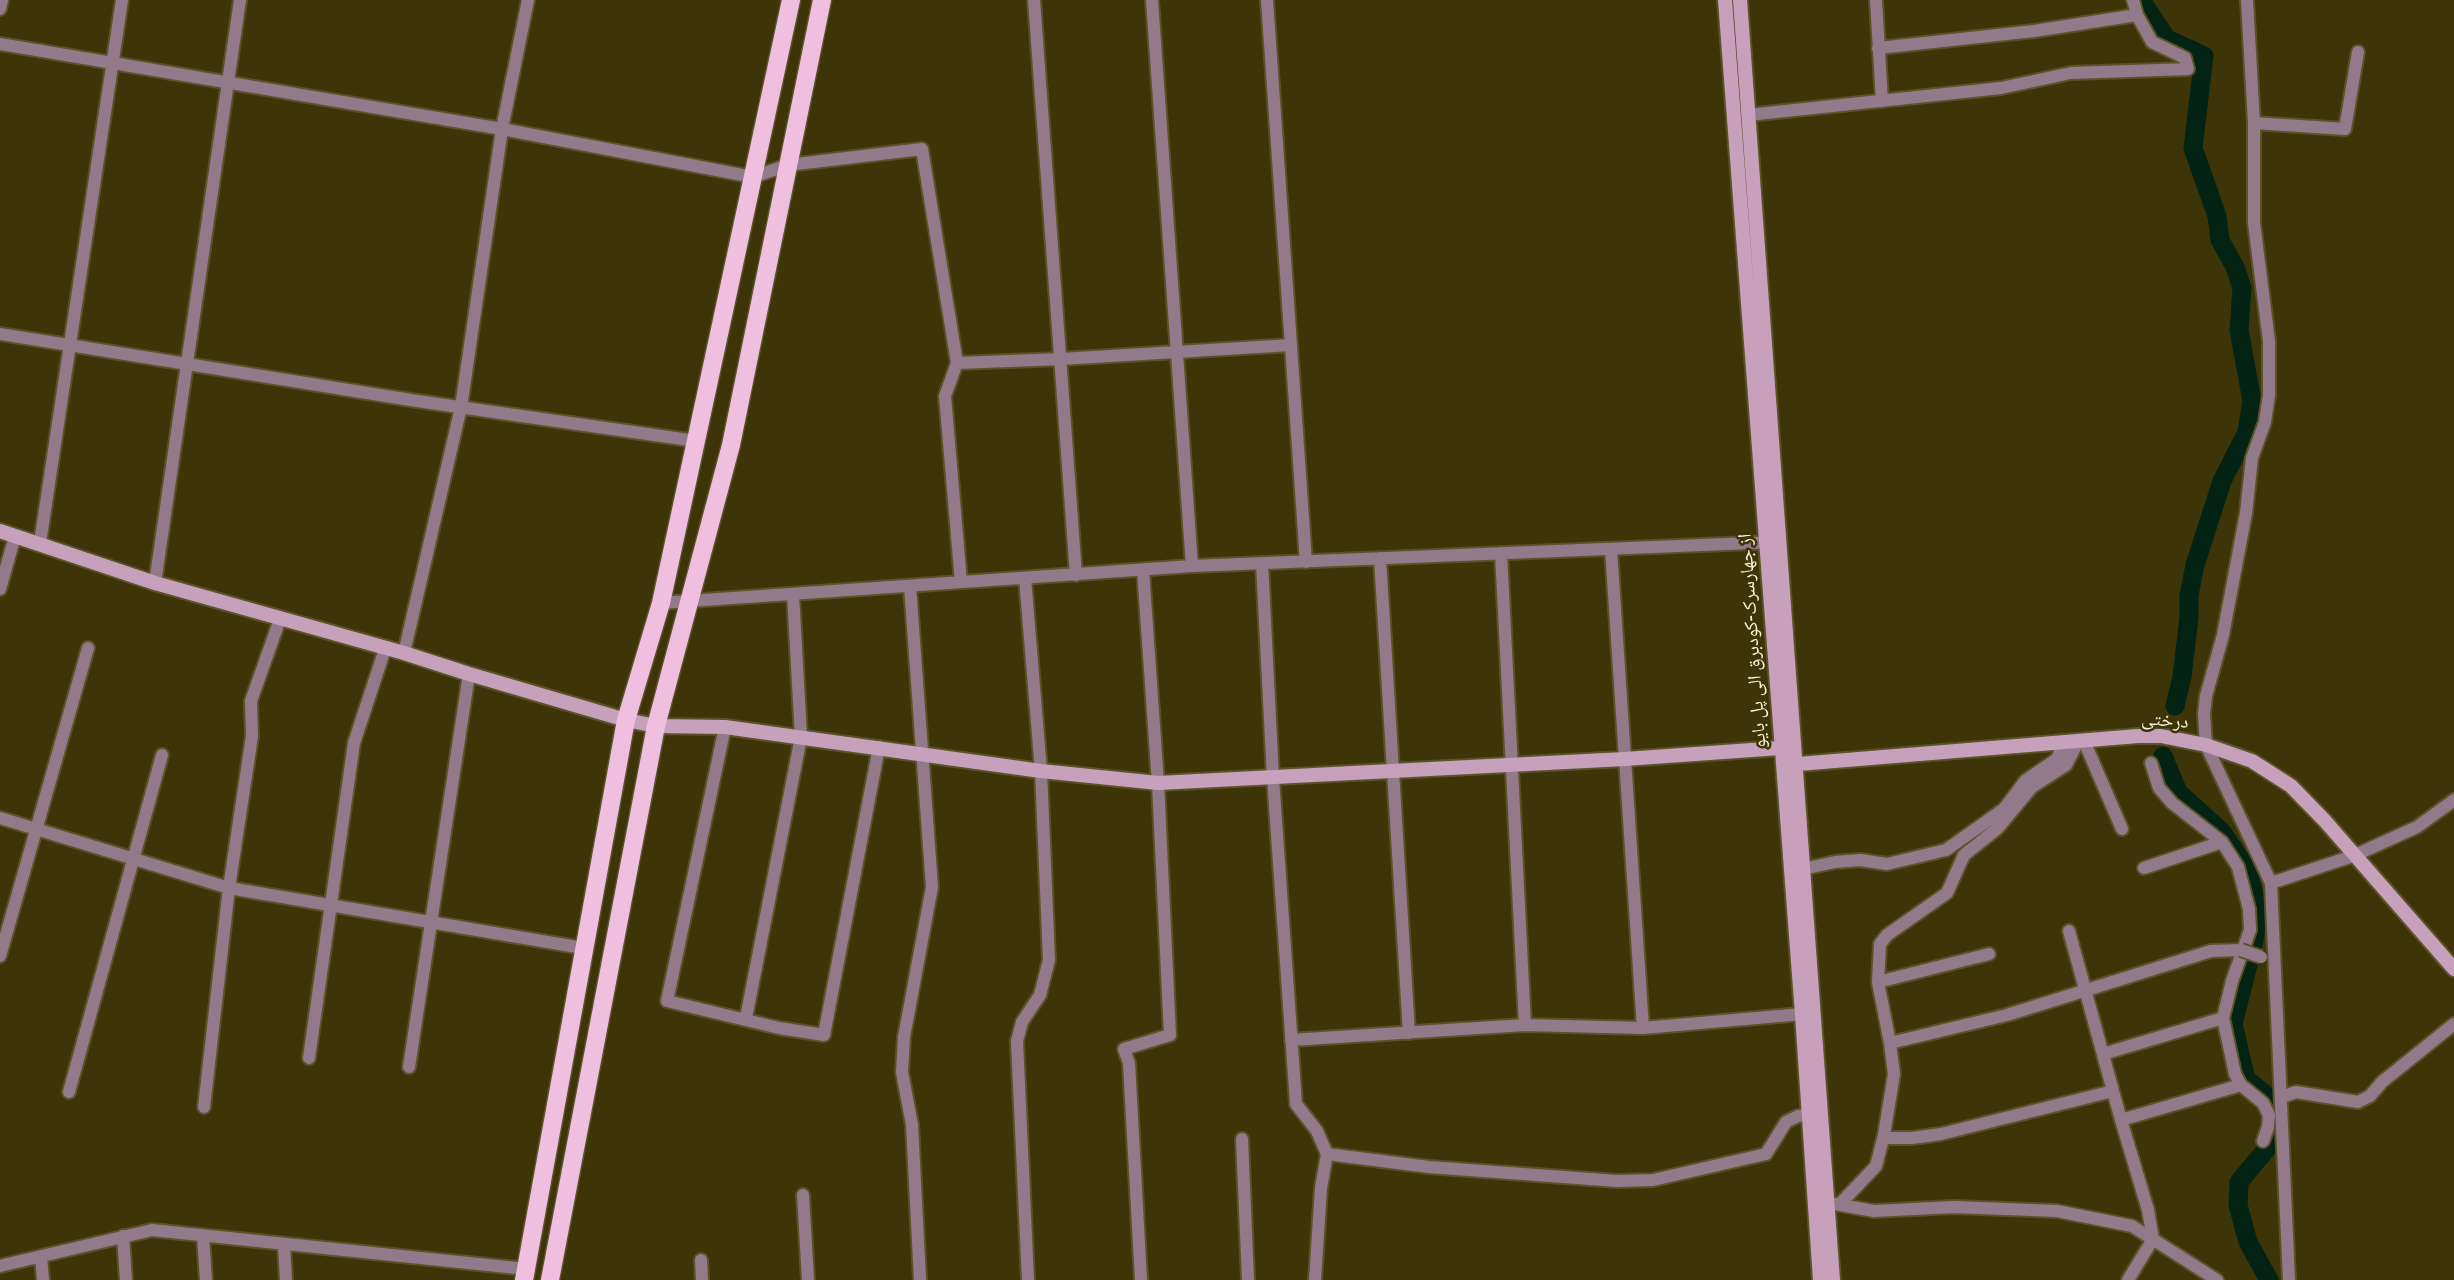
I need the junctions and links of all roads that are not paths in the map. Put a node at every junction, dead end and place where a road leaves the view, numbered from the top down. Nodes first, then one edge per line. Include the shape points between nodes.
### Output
1 (2, 0) edge
2 (122, 0) edge
3 (240, 0) edge
4 (528, 0) edge
5 (792, 0) edge
6 (822, 0) edge
7 (1034, 0) edge
8 (1152, 0) edge
9 (1267, 0) edge
10 (1725, 0) edge
11 (1740, 0) edge
12 (1875, 0) edge
13 (2133, 0) edge
14 (2247, 0) edge
15 (0, 9) edge
16 (2137, 15) junction
17 (0, 44) edge
18 (1878, 48) junction
19 (2358, 52) dead end
20 (113, 63) junction
21 (228, 82) junction
22 (1882, 100) junction
23 (1748, 115) junction
24 (2255, 123) junction
25 (502, 129) junction
26 (788, 165) junction
27 (753, 177) junction
28 (0, 334) edge
29 (1291, 345) junction
30 (70, 346) junction
31 (1177, 351) junction
32 (1061, 359) junction
33 (957, 363) junction
34 (187, 364) junction
35 (461, 407) junction
36 (696, 441) junction
37 (0, 531) edge
38 (15, 536) junction
39 (1772, 542) junction
40 (40, 543) junction
41 (1611, 549) junction
42 (1502, 554) junction
43 (1380, 558) junction
44 (1306, 562) junction
45 (1262, 564) junction
46 (1192, 566) junction
47 (1143, 570) junction
48 (1076, 575) junction
49 (1025, 578) junction
50 (961, 582) junction
51 (155, 583) junction
52 (910, 586) junction
53 (0, 589) edge
54 (793, 594) junction
55 (689, 601) junction
56 (661, 603) junction
57 (280, 619) junction
58 (88, 648) dead end
59 (385, 649) junction
60 (404, 653) junction
61 (469, 674) junction
62 (626, 720) junction
63 (656, 726) junction
64 (725, 727) junction
65 (801, 737) junction
66 (2075, 742) junction
67 (2206, 745) junction
68 (879, 747) junction
69 (1787, 747) junction
70 (921, 752) junction
71 (162, 755) dead end
72 (1625, 759) junction
73 (2151, 763) dead end
74 (1512, 764) junction
75 (1788, 765) junction
76 (1041, 771) junction
77 (1394, 772) junction
78 (1273, 778) junction
79 (1158, 783) junction
80 (2454, 800) edge
81 (0, 818) edge
82 (1994, 823) junction
83 (2122, 829) dead end
84 (36, 830) junction
85 (2222, 842) junction
86 (2353, 856) junction
87 (132, 859) junction
88 (2144, 868) dead end
89 (1803, 869) junction
90 (2271, 883) junction
91 (229, 888) junction
92 (330, 905) junction
93 (430, 921) junction
94 (2069, 931) dead end
95 (583, 948) junction
96 (1989, 954) dead end
97 (0, 956) edge
98 (2276, 965) junction
99 (2454, 969) edge
100 (1878, 982) junction
101 (2086, 990) junction
102 (1802, 1014) junction
103 (746, 1018) junction
104 (2223, 1018) junction
105 (2454, 1024) edge
106 (1525, 1025) junction
107 (1643, 1028) junction
108 (1409, 1033) junction
109 (1291, 1040) junction
110 (1890, 1043) junction
111 (2103, 1054) junction
112 (309, 1058) dead end
113 (409, 1067) dead end
114 (2241, 1085) junction
115 (69, 1091) dead end
116 (2113, 1091) junction
117 (2282, 1097) junction
118 (204, 1107) dead end
119 (1809, 1115) junction
120 (2121, 1120) junction
121 (1884, 1138) junction
122 (1242, 1139) dead end
123 (2263, 1141) dead end
124 (1327, 1154) junction
125 (803, 1195) dead end
126 (1833, 1203) junction
127 (123, 1236) junction
128 (203, 1236) junction
129 (2153, 1239) junction
130 (284, 1245) junction
131 (41, 1256) junction
132 (701, 1260) dead end
133 (0, 1266) edge
134 (525, 1275) edge
135 (43, 1280) edge
136 (126, 1280) edge
137 (206, 1280) edge
138 (286, 1280) edge
139 (550, 1280) edge
140 (702, 1280) edge
141 (808, 1280) edge
142 (920, 1280) edge
143 (1028, 1280) edge
144 (1141, 1280) edge
145 (1248, 1280) edge
146 (1315, 1280) edge
147 (1819, 1280) edge
148 (1833, 1280) edge
149 (2128, 1280) edge
150 (2217, 1280) edge
151 (2289, 1280) edge

1 - 15 street
2 - 20 street
3 - 21 street
4 - 25 street
5 - 27 main road
6 - 26 main road
7 - 32 street
8 - 31 street
9 - 29 street
10 - 39 street, از جهارسرک-کودبرق الی پل بایو
11 - 23 street, از جهارسرک-کودبرق الی پل بایو
12 - 18 street
13 - 16 street
14 - 24 street
16 - 18 street
16 - 22 street via 2152,42 2186,58 2188,69 2071,73 2001,88
17 - 20 street
18 - 22 street
19 - 24 street via 2345,129
20 - 21 street
20 - 30 street
21 - 25 street
21 - 34 street
22 - 23 street
23 - 39 street, از جهارسرک-کودبرق الی پل بایو
24 - 67 street via 2254,223 2269,341 2269,396 2252,458 2223,635 2206,696
25 - 27 street
25 - 35 street
26 - 27 street
26 - 33 street via 922,149
26 - 55 main road via 731,445
27 - 36 main road
28 - 30 street
29 - 31 street
29 - 44 street
30 - 34 street
30 - 40 street
31 - 32 street
31 - 46 street
32 - 33 street
32 - 48 street
33 - 50 street via 945,396
34 - 35 street
34 - 51 street
35 - 36 street
35 - 60 street
36 - 56 main road
37 - 38 street
38 - 40 street
38 - 53 street
39 - 41 street
39 - 69 street, از جهارسرک-کودبرق الی پل بایو
40 - 51 street
41 - 42 street
41 - 72 street
42 - 43 street
42 - 74 street
43 - 44 street
43 - 77 street
44 - 45 street
45 - 46 street
45 - 78 street
46 - 47 street
47 - 48 street
47 - 79 street
48 - 49 street
49 - 50 street
49 - 76 street
50 - 52 street
51 - 57 street
52 - 54 street
52 - 70 street
54 - 55 street
54 - 65 street
55 - 56 street
55 - 63 main road
56 - 62 main road
57 - 59 street
57 - 91 street via 251,701 252,736
58 - 84 street
59 - 60 street
59 - 92 street via 354,743
60 - 61 street
61 - 62 street
61 - 93 street
62 - 63 street
62 - 95 main road
63 - 64 street
63 - 139 main road
64 - 65 street
64 - 103 street via 667,1001
65 - 68 street
65 - 103 street
66 - 67 street, درختی via 2161,736
66 - 75 street, درختی
66 - 82 street via 2066,765 2032,787
66 - 83 street
67 - 86 street, درختی via 2252,761 2291,786
67 - 90 street
68 - 70 street
68 - 103 street via 824,1035
69 - 72 street
69 - 75 street, از جهارسرک-کودبرق الی پل بایو
70 - 76 street
70 - 142 street via 932,887 904,1037 902,1072 912,1125
71 - 87 street
72 - 74 street
72 - 107 street
73 - 85 street via 2159,788 2172,803
74 - 77 street
74 - 106 street
75 - 89 street, از جهارسرک-کودبرق الی پل بایو
75 - 102 street, از جهارسرک-کودبرق الی پل بایو
76 - 79 street
76 - 143 street via 1049,960 1040,995 1022,1022 1017,1041
77 - 78 street
77 - 108 street
78 - 79 street
78 - 109 street
79 - 144 street via 1170,1035 1124,1049 1129,1063
80 - 86 street via 2417,827
81 - 84 street
82 - 89 street via 1947,850 1887,863 1860,860
82 - 100 street via 1964,855 1947,893 1880,944
84 - 87 street
84 - 97 street
85 - 88 street
85 - 104 street via 2238,867 2250,930
86 - 90 street
86 - 99 street, درختی
87 - 91 street
87 - 115 street
89 - 126 street, از جهارسرک-کودبرق الی پل بایو
90 - 98 street
91 - 92 street
91 - 118 street
92 - 93 street
92 - 112 street
93 - 95 street
93 - 113 street
94 - 101 street
95 - 134 main road
96 - 100 street
98 - 101 street, bridge via 2241,950 2211,951
98 - 117 street
100 - 110 street
101 - 110 street
101 - 111 street
102 - 107 street
102 - 119 street, از جهارسرک-کودبرق الی پل بایو
104 - 111 street
104 - 114 street
105 - 117 street via 2370,1096 2358,1101 2296,1092
106 - 107 street
106 - 108 street
108 - 109 street
109 - 124 street via 1296,1104 1317,1131
110 - 121 street via 1894,1074
111 - 116 street
114 - 120 street
114 - 123 street via 2263,1103 2269,1115
116 - 120 street
116 - 121 street via 1941,1134
117 - 151 street
119 - 124 street via 1786,1122 1766,1154 1653,1180 1429,1167
119 - 147 street, از جهارسرک-کودبرق الی پل بایو
120 - 129 street
121 - 126 street via 1876,1166
122 - 145 street
124 - 146 street
125 - 141 street
126 - 129 street via 1874,1211 1954,1207 2057,1210 2132,1226
126 - 148 street, از جهارسرک-کودبرق الی پل بایو
127 - 128 street via 152,1230
127 - 131 street
127 - 136 street
128 - 130 street
128 - 137 street
129 - 149 street
129 - 150 street
130 - 134 street
130 - 138 street
131 - 133 street
131 - 135 street
132 - 140 street

